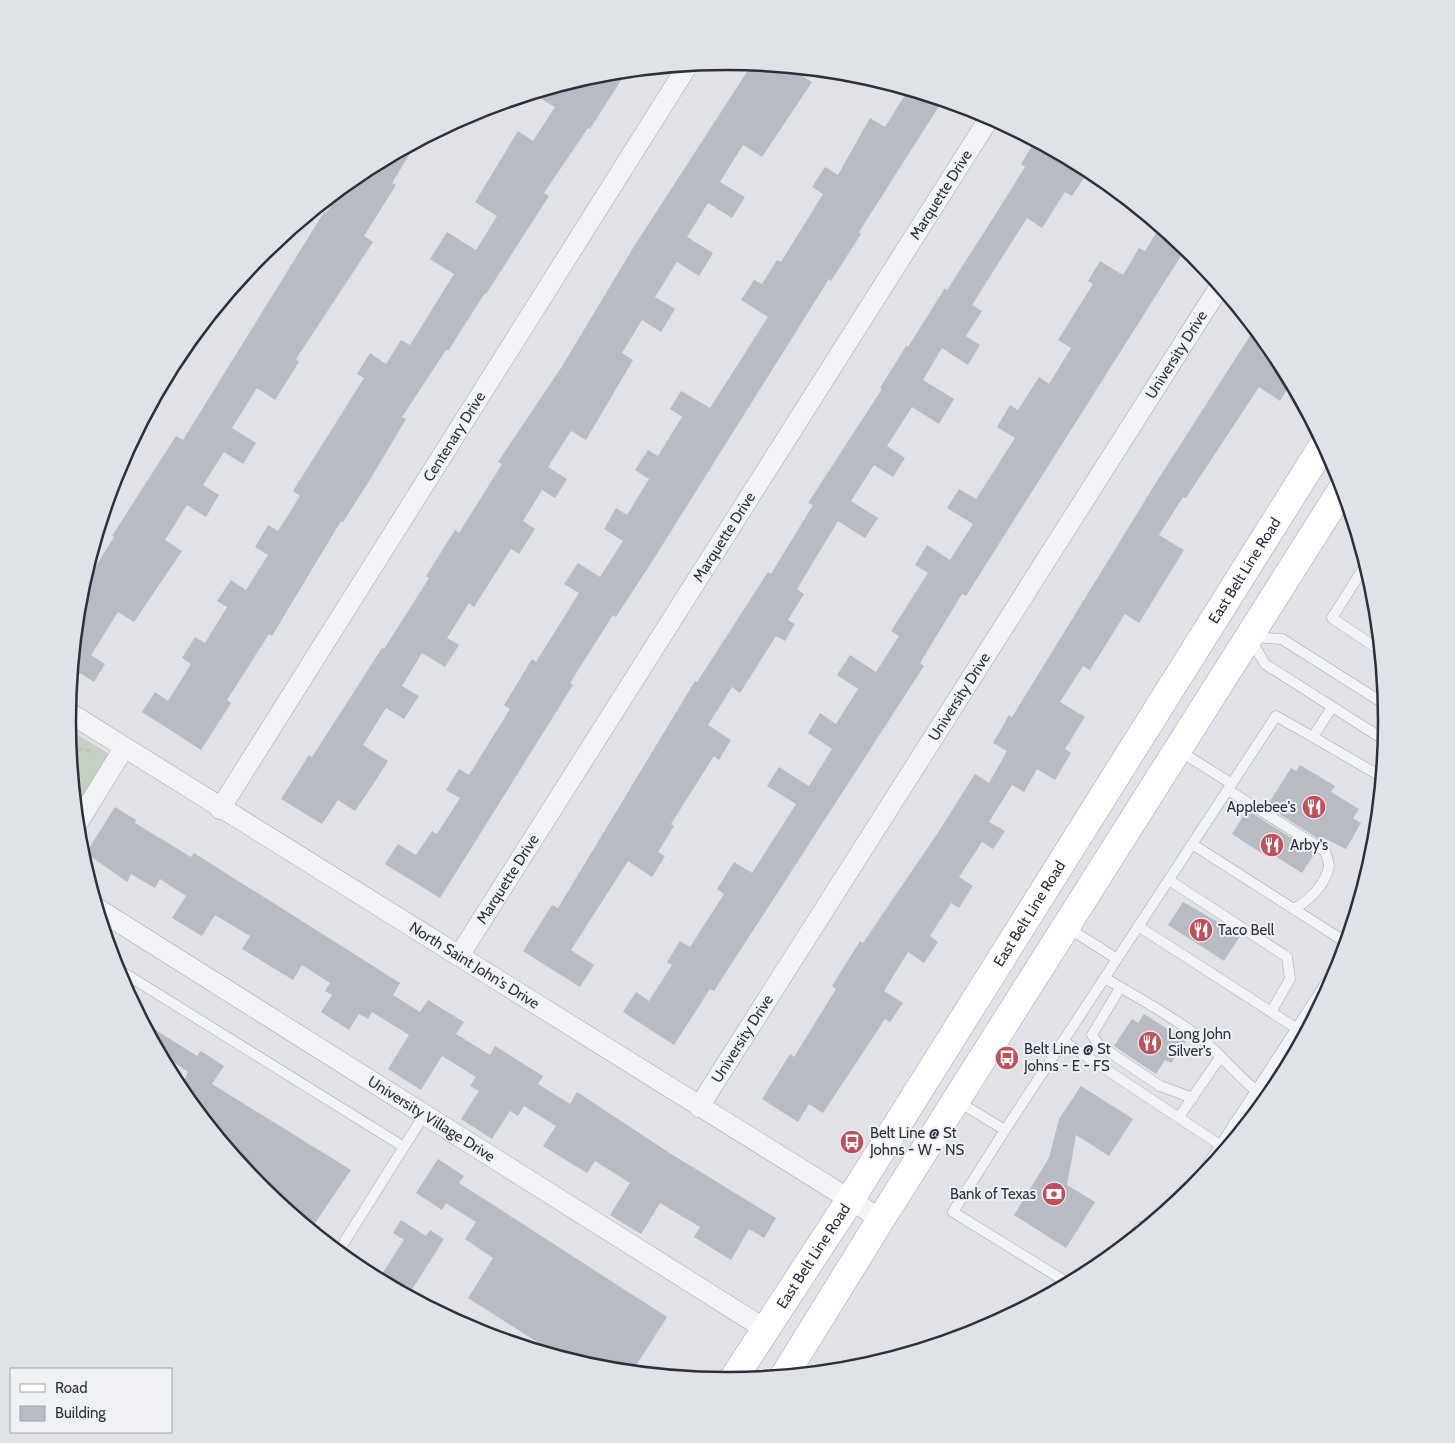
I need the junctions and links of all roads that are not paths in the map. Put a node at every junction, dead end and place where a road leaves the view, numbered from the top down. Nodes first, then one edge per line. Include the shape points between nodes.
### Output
1 (684, 71) edge
2 (985, 124) edge
3 (1217, 291) edge
4 (1320, 451) edge
5 (1338, 496) edge
6 (1361, 572) edge
7 (1216, 616) junction
8 (1249, 637) junction
9 (1374, 646) edge
10 (1378, 700) edge
11 (1332, 707) junction
12 (76, 717) edge
13 (1379, 736) edge
14 (1313, 737) junction
15 (124, 748) junction
16 (1178, 750) junction
17 (1377, 775) edge
18 (1230, 787) junction
19 (220, 809) junction
20 (83, 814) edge
21 (1192, 844) junction
22 (1169, 880) junction
23 (1294, 909) junction
24 (106, 914) edge
25 (1138, 926) junction
26 (1066, 927) junction
27 (1341, 939) edge
28 (459, 956) junction
29 (1117, 959) junction
30 (128, 975) edge
31 (1105, 978) junction
32 (1120, 988) junction
33 (1320, 992) edge
34 (1271, 1012) junction
35 (1296, 1028) junction
36 (1063, 1041) junction
37 (1221, 1056) junction
38 (1256, 1091) junction
39 (1261, 1094) edge
40 (1192, 1098) junction
41 (956, 1101) junction
42 (699, 1107) junction
43 (424, 1115) junction
44 (1179, 1118) junction
45 (1241, 1121) edge
46 (1005, 1130) junction
47 (1232, 1133) edge
48 (1220, 1144) junction
49 (404, 1147) junction
50 (1213, 1155) edge
51 (850, 1200) junction
52 (881, 1219) junction
53 (342, 1246) edge
54 (1064, 1279) edge
55 (766, 1329) junction
56 (788, 1370) edge
57 (737, 1373) edge

1 - 19 street, Centenary Drive
2 - 28 street, Marquette Drive
3 - 42 street, University Drive
4 - 7 main road, East Belt Line Road
5 - 8 main road
6 - 9 lane via 1332,618
7 - 8 main road
7 - 51 main road, East Belt Line Road
8 - 10 lane via 1282,639
8 - 11 lane via 1265,664
8 - 16 main road
11 - 13 lane
11 - 14 lane
12 - 15 street, North Saint John's Drive
14 - 17 lane
14 - 18 lane via 1276,716
15 - 19 street, North Saint John's Drive
15 - 20 street
16 - 18 lane
16 - 26 main road
18 - 21 lane
18 - 23 lane via 1325,851 1329,865 1322,883 1310,900
19 - 28 street, North Saint John's Drive
21 - 22 lane
21 - 23 lane
22 - 25 lane
22 - 34 lane via 1288,957 1290,979
23 - 27 lane
24 - 43 street, University Village Drive
25 - 29 lane
25 - 34 lane
26 - 29 lane
26 - 41 main road
28 - 42 street, North Saint John's Drive
29 - 31 lane
30 - 49 lane
31 - 32 lane
31 - 36 lane
32 - 37 lane via 1199,1036
32 - 40 lane via 1092,1035 1099,1045 1160,1086
33 - 35 lane
34 - 35 lane
35 - 38 lane
36 - 44 lane
36 - 46 lane
37 - 38 lane
37 - 40 lane
38 - 39 lane
38 - 45 lane
40 - 44 lane
41 - 46 lane
41 - 52 main road
42 - 51 street, North Saint John's Drive
43 - 49 lane
43 - 55 street, University Village Drive
44 - 48 lane
46 - 54 lane via 953,1212
47 - 48 lane
48 - 50 lane
49 - 53 lane
51 - 52 street, North Saint John's Drive
51 - 55 main road, East Belt Line Road
52 - 56 main road
55 - 57 main road, East Belt Line Road

